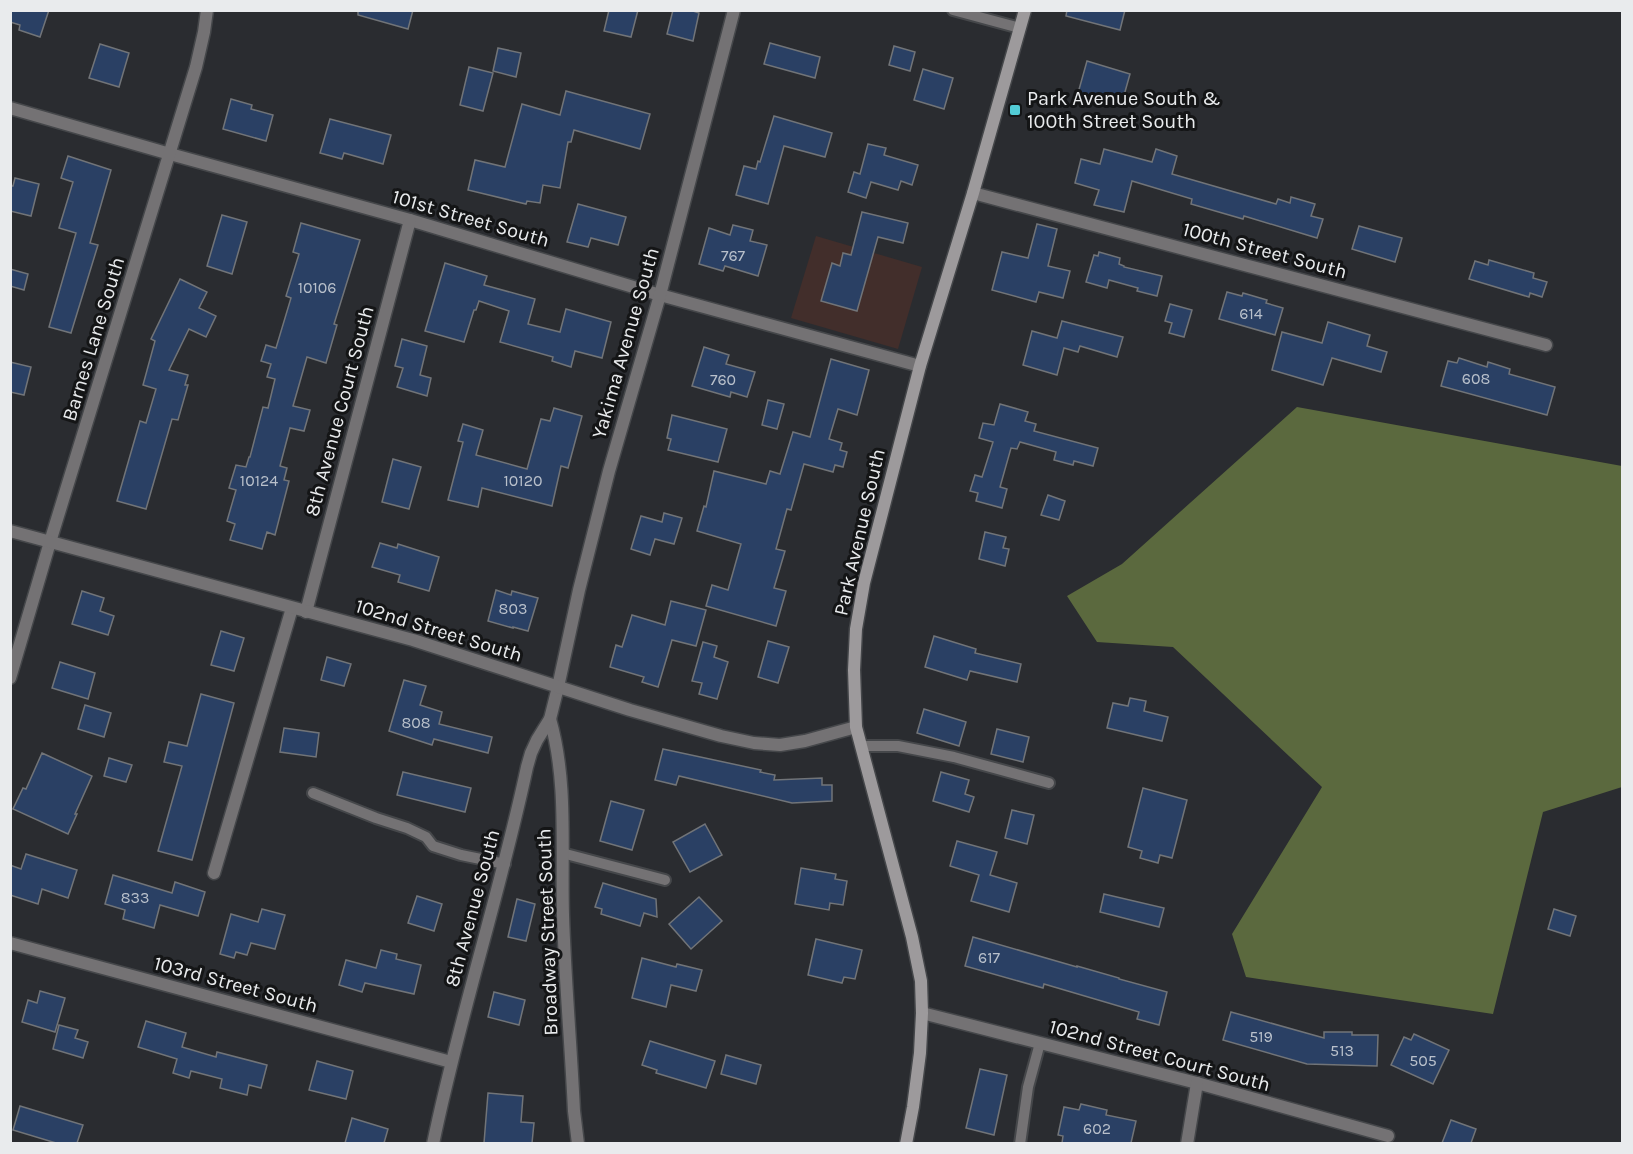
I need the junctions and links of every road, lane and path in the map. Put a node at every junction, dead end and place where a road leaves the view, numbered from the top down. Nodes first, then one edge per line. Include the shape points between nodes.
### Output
1 (207, 10) edge
2 (734, 10) edge
3 (953, 10) edge
4 (1025, 10) edge
5 (1020, 28) junction
6 (10, 108) edge
7 (170, 154) junction
8 (973, 193) junction
9 (410, 220) junction
10 (660, 295) junction
11 (1546, 345) dead end
12 (920, 366) junction
13 (10, 531) edge
14 (50, 542) junction
15 (292, 608) junction
16 (306, 612) junction
17 (10, 678) edge
18 (558, 687) junction
19 (550, 719) junction
20 (856, 727) junction
21 (862, 746) junction
22 (1049, 783) dead end
23 (313, 793) dead end
24 (562, 853) junction
25 (505, 864) junction
26 (214, 873) dead end
27 (665, 880) dead end
28 (10, 943) edge
29 (922, 1013) junction
30 (1040, 1043) junction
31 (450, 1062) junction
32 (1197, 1083) junction
33 (1388, 1136) dead end
34 (433, 1143) edge
35 (578, 1143) edge
36 (906, 1143) edge
37 (1020, 1143) edge
38 (1187, 1143) edge

1 - 7 street, Barnes Lane South via 196,67
2 - 10 street, Yakima Avenue South
3 - 5 lane
4 - 5 main road, Park Avenue South
5 - 8 main road, Park Avenue South
6 - 7 street, 101st Street South
7 - 9 street, 101st Street South
7 - 14 street, Barnes Lane South
8 - 11 street, 100th Street South
8 - 12 main road, Park Avenue South
9 - 10 street, 101st Street South
9 - 16 street, 8th Avenue Court South
10 - 12 street, 101st Street South
10 - 18 street, Yakima Avenue South via 606,482
12 - 20 main road, Park Avenue South via 858,611
13 - 14 street, 102nd Street South
14 - 15 street, 102nd Street South
14 - 17 street, Barnes Lane South
15 - 16 street, 102nd Street South
15 - 26 street
16 - 18 street, 102nd Street South via 413,640
18 - 19 street, 8th Avenue South
18 - 20 street, 102nd Street South via 675,724 754,743 780,745
19 - 24 street, Broadway Street South via 559,765
19 - 25 street, 8th Avenue South via 531,753
20 - 21 main road, Park Avenue South
21 - 22 lane via 898,746 954,757
21 - 29 main road, Park Avenue South via 912,937 921,981
23 - 25 lane via 407,828 426,837 433,846
24 - 27 lane
24 - 35 street, Broadway Street South via 563,927
25 - 31 street, 8th Avenue South
28 - 31 street, 103rd Street South
29 - 30 street, 102nd Street Court South
29 - 36 main road, Park Avenue South via 914,1107
30 - 32 street, 102nd Street Court South
30 - 37 lane via 1028,1087
31 - 34 street, 8th Avenue South
32 - 33 street, 102nd Street Court South
32 - 38 street

